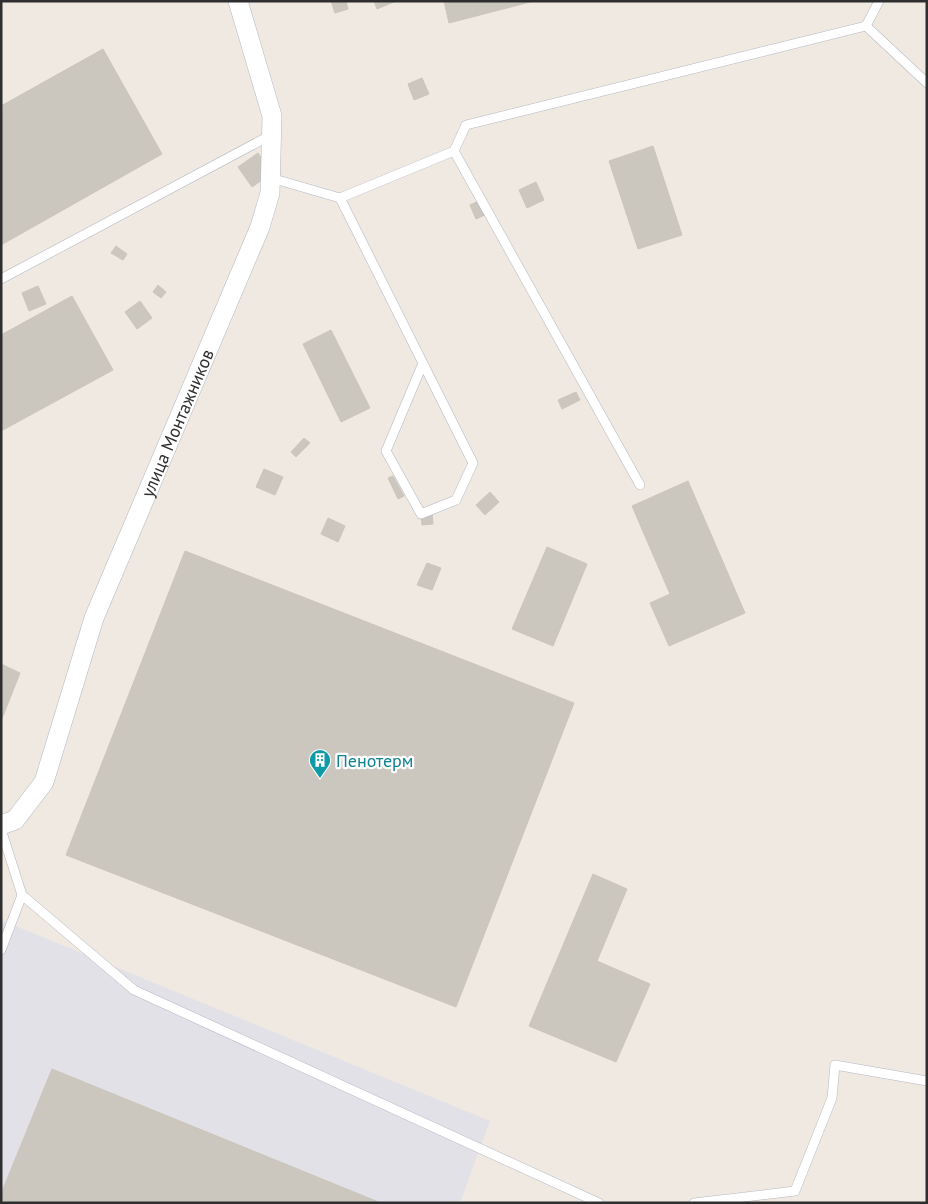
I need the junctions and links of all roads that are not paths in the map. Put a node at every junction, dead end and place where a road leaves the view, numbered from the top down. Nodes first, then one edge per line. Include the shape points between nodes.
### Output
1 (238, 1) edge
2 (879, 1) edge
3 (866, 26) junction
4 (927, 83) edge
5 (272, 135) junction
6 (454, 151) junction
7 (271, 178) junction
8 (340, 198) junction
9 (1, 279) edge
10 (422, 363) junction
11 (640, 485) dead end
12 (1, 825) edge
13 (1, 829) edge
14 (22, 895) junction
15 (1, 950) edge
16 (927, 1081) edge
17 (598, 1203) edge
18 (694, 1203) edge

1 - 5 street, улица Монтажников via 272,116
2 - 3 lane
3 - 4 lane
3 - 6 lane via 466,125
5 - 7 street, улица Монтажников
5 - 9 lane
6 - 8 lane
6 - 11 lane
7 - 8 lane
7 - 12 street, улица Монтажников via 260,227 94,618 44,782 15,820
8 - 10 lane
10 - 10 lane via 473,463 456,500 421,514 386,451
13 - 14 lane
14 - 15 lane
14 - 17 lane via 134,990
16 - 18 lane via 835,1065 832,1098 795,1191

